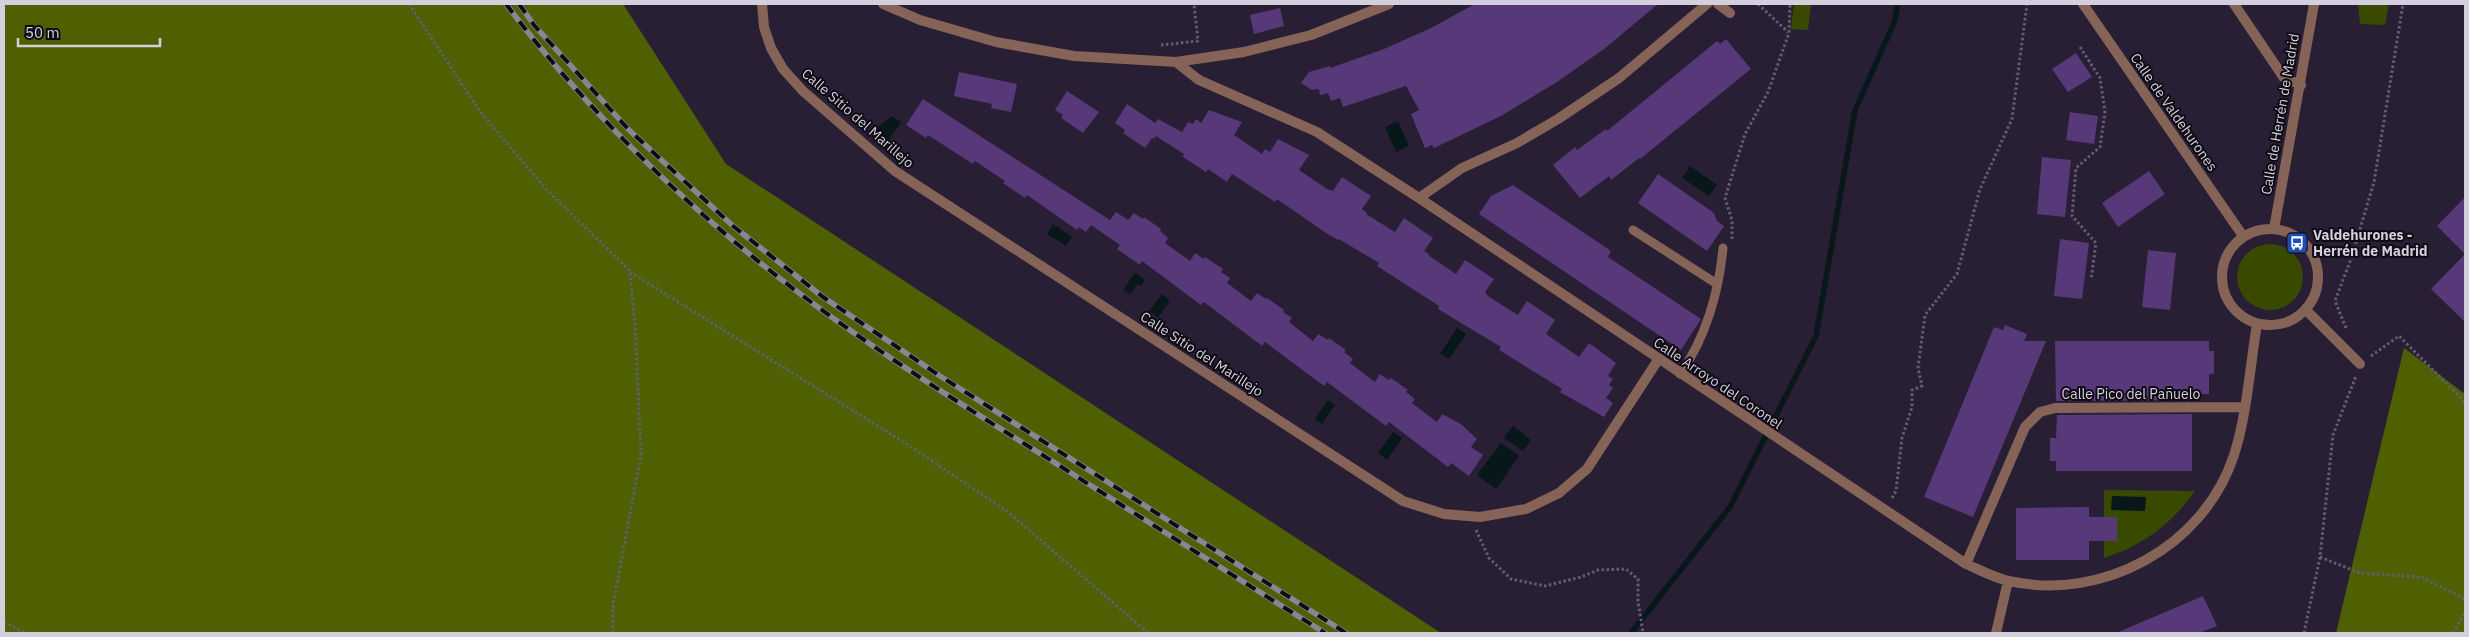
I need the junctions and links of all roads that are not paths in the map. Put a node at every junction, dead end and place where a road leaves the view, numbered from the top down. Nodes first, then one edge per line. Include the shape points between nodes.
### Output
1 (762, 4) edge
2 (883, 4) edge
3 (1389, 4) edge
4 (1707, 4) edge
5 (1718, 4) edge
6 (2083, 4) edge
7 (2234, 4) edge
8 (2314, 4) edge
9 (1730, 14) dead end
10 (1176, 62) junction
11 (2301, 85) junction
12 (1419, 198) junction
13 (2274, 229) junction
14 (1633, 230) dead end
15 (2243, 236) junction
16 (1723, 248) dead end
17 (1717, 284) junction
18 (2306, 310) junction
19 (2257, 324) junction
20 (1658, 360) junction
21 (2360, 364) road end
22 (1680, 374) junction
23 (2243, 407) junction
24 (1966, 564) junction
25 (2008, 581) junction
26 (1996, 633) edge

1 - 20 street, Calle Sitio del Marillejo via 770,48 783,69 803,91 895,171 1404,501 1444,514 1480,517 1526,509 1559,493 1587,469
2 - 10 street via 920,20 996,42 1074,56
3 - 10 street via 1311,35 1244,52
4 - 12 street via 1619,78 1558,119 1517,143 1462,168
5 - 9 street
6 - 15 street, Calle de Valdehurones
7 - 11 street via 2284,78
8 - 11 street, Calle de Herrén de Madrid
10 - 12 street, Calle Arroyo del Coronel via 1199,80 1317,132
11 - 13 street, Calle de Herrén de Madrid
12 - 20 street, Calle Arroyo del Coronel
13 - 15 street via 2258,230
13 - 18 street via 2289,232 2312,252 2318,282
14 - 17 lane
15 - 19 street via 2224,261 2221,277 2231,306
16 - 17 lane
17 - 22 lane via 1698,343
18 - 19 street via 2283,324
18 - 21 street
19 - 23 street, Calle Arroyo del Coronel
20 - 22 street, Calle Arroyo del Coronel
22 - 24 street, Calle Arroyo del Coronel
23 - 24 street, Calle Pico del Pañuelo via 2055,408 2040,412 2025,426
23 - 25 street, Calle Arroyo del Coronel via 2234,455 2223,481 2191,527 2153,558 2119,574 2085,582 2048,585
24 - 25 street, Calle Arroyo del Coronel
25 - 26 street

